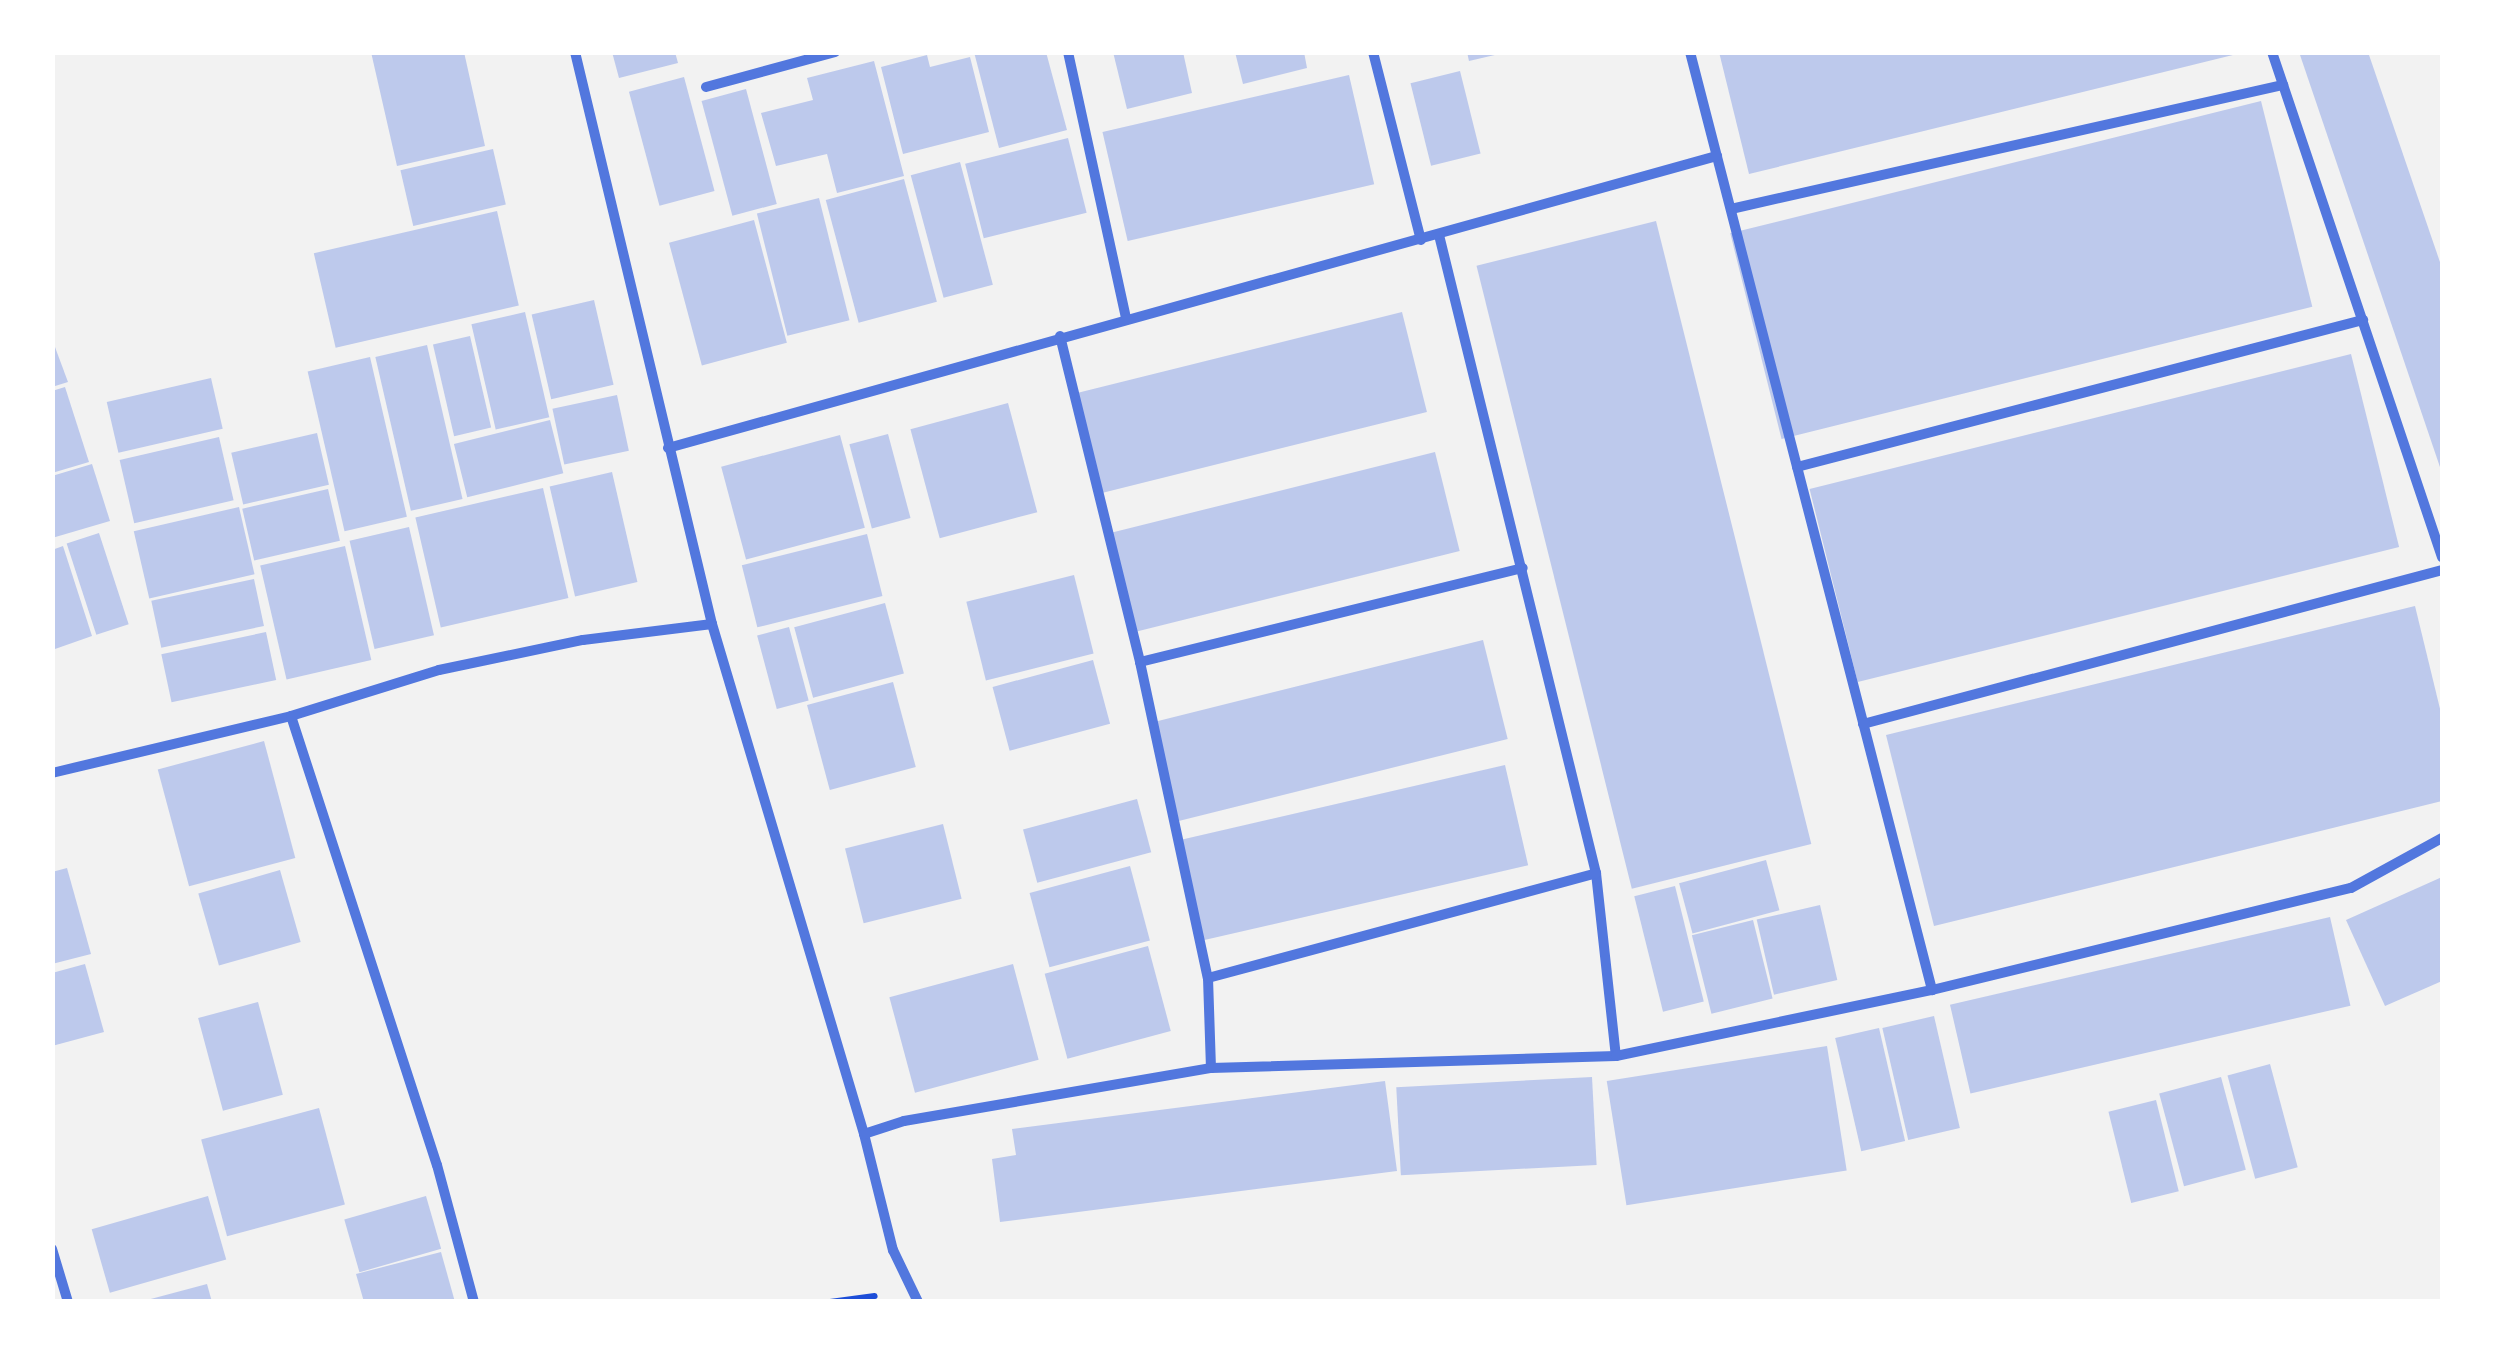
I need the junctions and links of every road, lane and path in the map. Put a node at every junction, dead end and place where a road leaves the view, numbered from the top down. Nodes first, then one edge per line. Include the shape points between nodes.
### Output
1 (575, 52) edge
2 (835, 52) edge
3 (1068, 52) edge
4 (1373, 52) edge
5 (1690, 52) edge
6 (2272, 52) edge
7 (2283, 85) junction
8 (706, 87) dead end
9 (1717, 156) junction
10 (1731, 210) junction
11 (1439, 235) junction
12 (1421, 240) junction
13 (1126, 318) junction
14 (2363, 320) junction
15 (1060, 336) junction
16 (668, 448) junction
17 (1798, 467) junction
18 (2442, 557) edge
19 (1523, 568) junction
20 (2442, 570) edge
21 (712, 624) junction
22 (1140, 662) junction
23 (290, 716) junction
24 (1864, 724) junction
25 (52, 773) edge
26 (2442, 838) edge
27 (1596, 873) junction
28 (1208, 978) junction
29 (1932, 990) junction
30 (1616, 1056) junction
31 (1210, 1068) junction
32 (864, 1134) junction
33 (52, 1249) edge
34 (68, 1302) edge
35 (474, 1302) edge
36 (918, 1302) edge

1 - 16 street
2 - 8 street
3 - 13 street
4 - 12 street
5 - 9 street
6 - 7 street
7 - 10 street
7 - 14 street
9 - 10 street
9 - 11 street
10 - 17 street
11 - 12 street
11 - 19 street
12 - 13 street
13 - 15 street
14 - 17 street
14 - 18 street
15 - 16 street
15 - 22 street
16 - 21 street
17 - 24 street
19 - 22 street
19 - 27 street
20 - 24 street
21 - 23 street via 583,640 438,670
21 - 32 street
22 - 28 street
23 - 25 street
23 - 35 street
24 - 29 street
26 - 29 street via 2351,888
27 - 28 street
27 - 30 street
28 - 31 street
29 - 30 street
30 - 31 street
31 - 32 street via 904,1121
32 - 36 street via 893,1250
33 - 34 street

